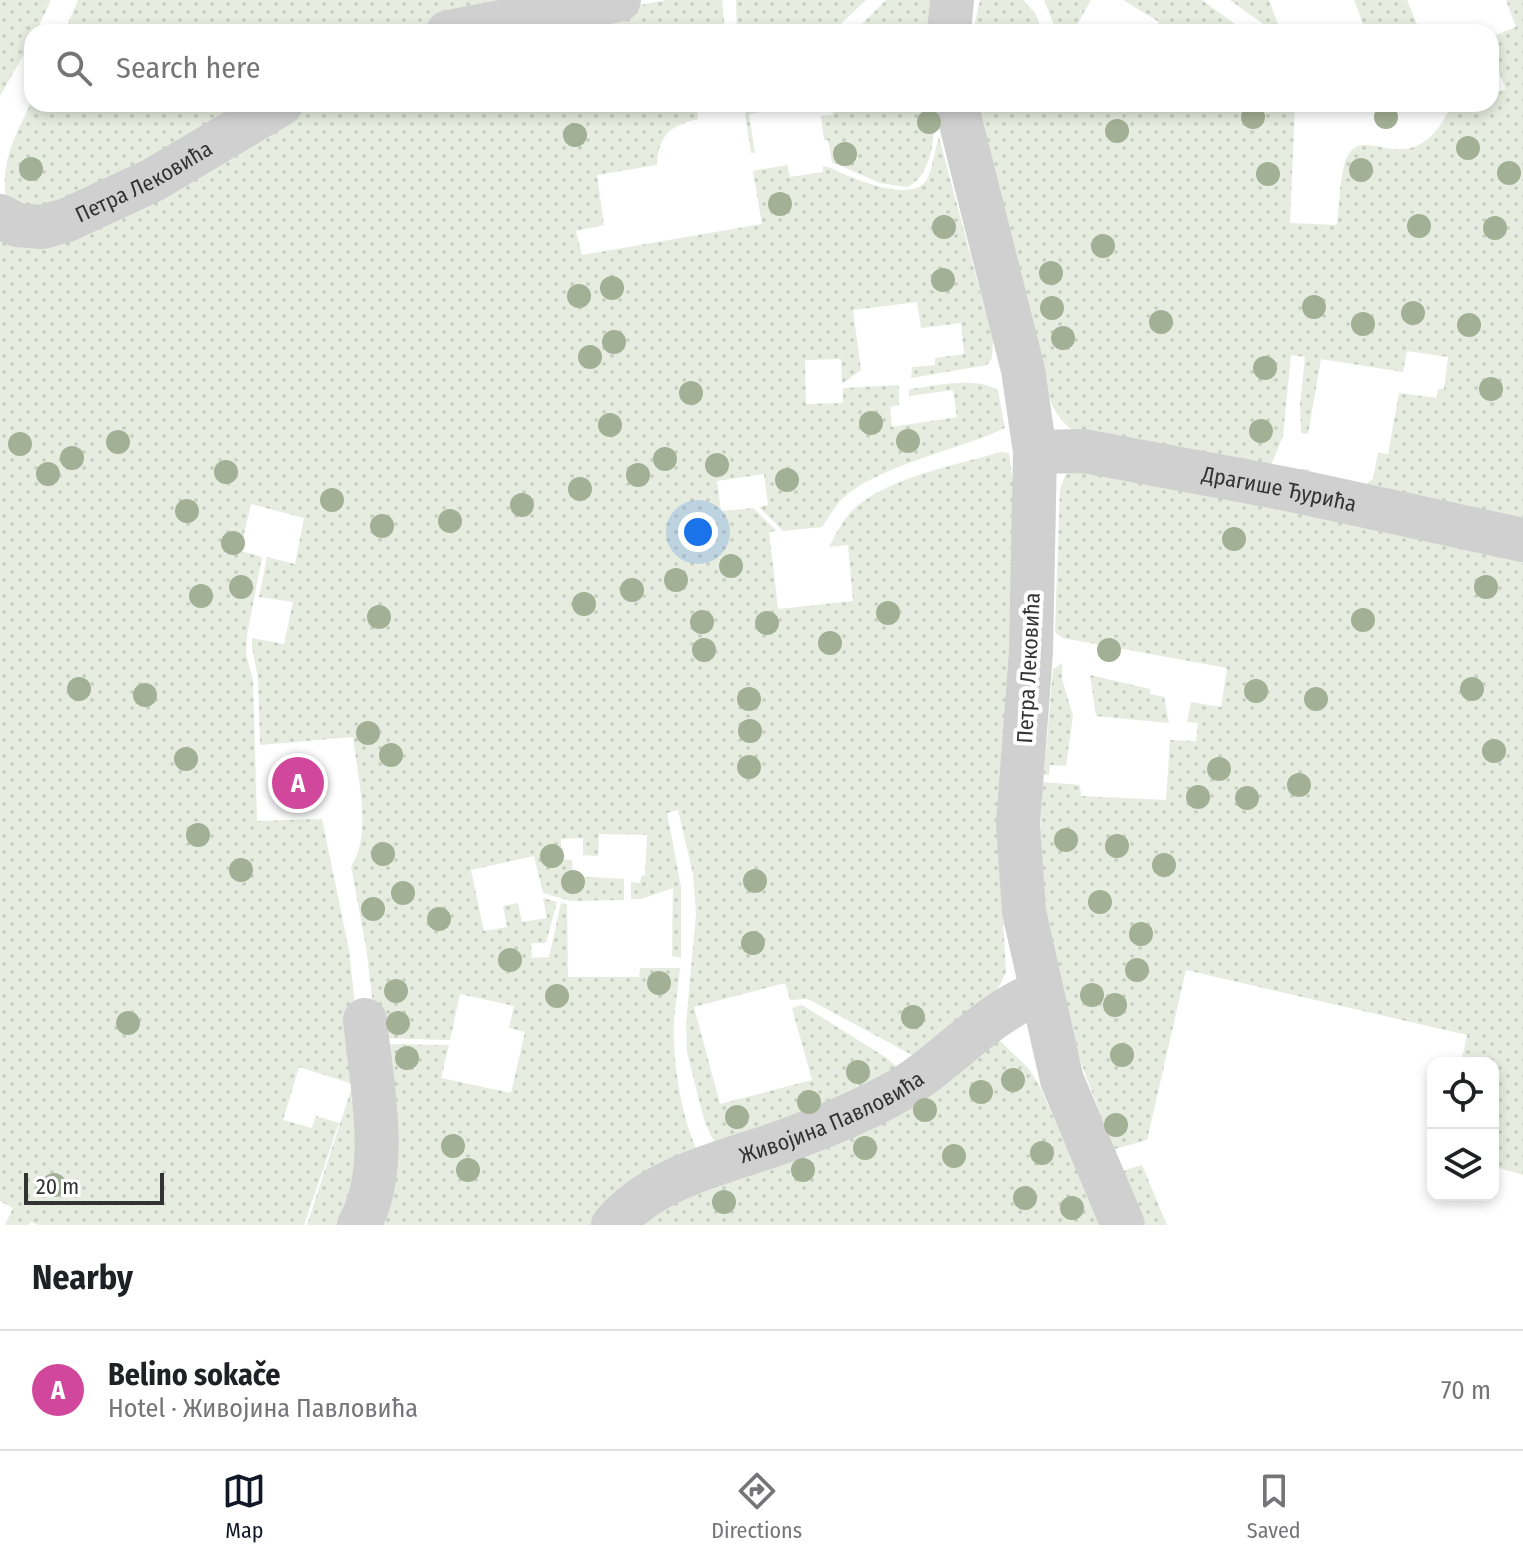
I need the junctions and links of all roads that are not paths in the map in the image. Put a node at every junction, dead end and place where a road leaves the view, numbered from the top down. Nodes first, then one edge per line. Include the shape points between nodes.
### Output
1 (619, 0) edge
2 (952, 0) edge
3 (491, 24) edge
4 (950, 24) edge
5 (268, 112) edge
6 (958, 112) edge
7 (0, 216) edge
8 (1035, 452) junction
9 (1523, 540) edge
10 (1040, 992) junction
11 (365, 1020) dead end
12 (359, 1225) edge
13 (613, 1225) edge
14 (1123, 1225) edge

1 - 3 street
2 - 4 street
5 - 7 street, Петра Лековића via 153,180 67,220 42,227 17,225
6 - 8 street, Петра Лековића via 1023,370
8 - 9 street, Драгише Ђурића via 1084,451
8 - 10 street, Петра Лековића via 1031,652 1018,824 1024,912
10 - 13 street, Живојина Павловића via 1006,1008 892,1094 794,1138 669,1183
10 - 14 street, Петра Лековића via 1062,1080
11 - 12 street via 376,1133 375,1182

